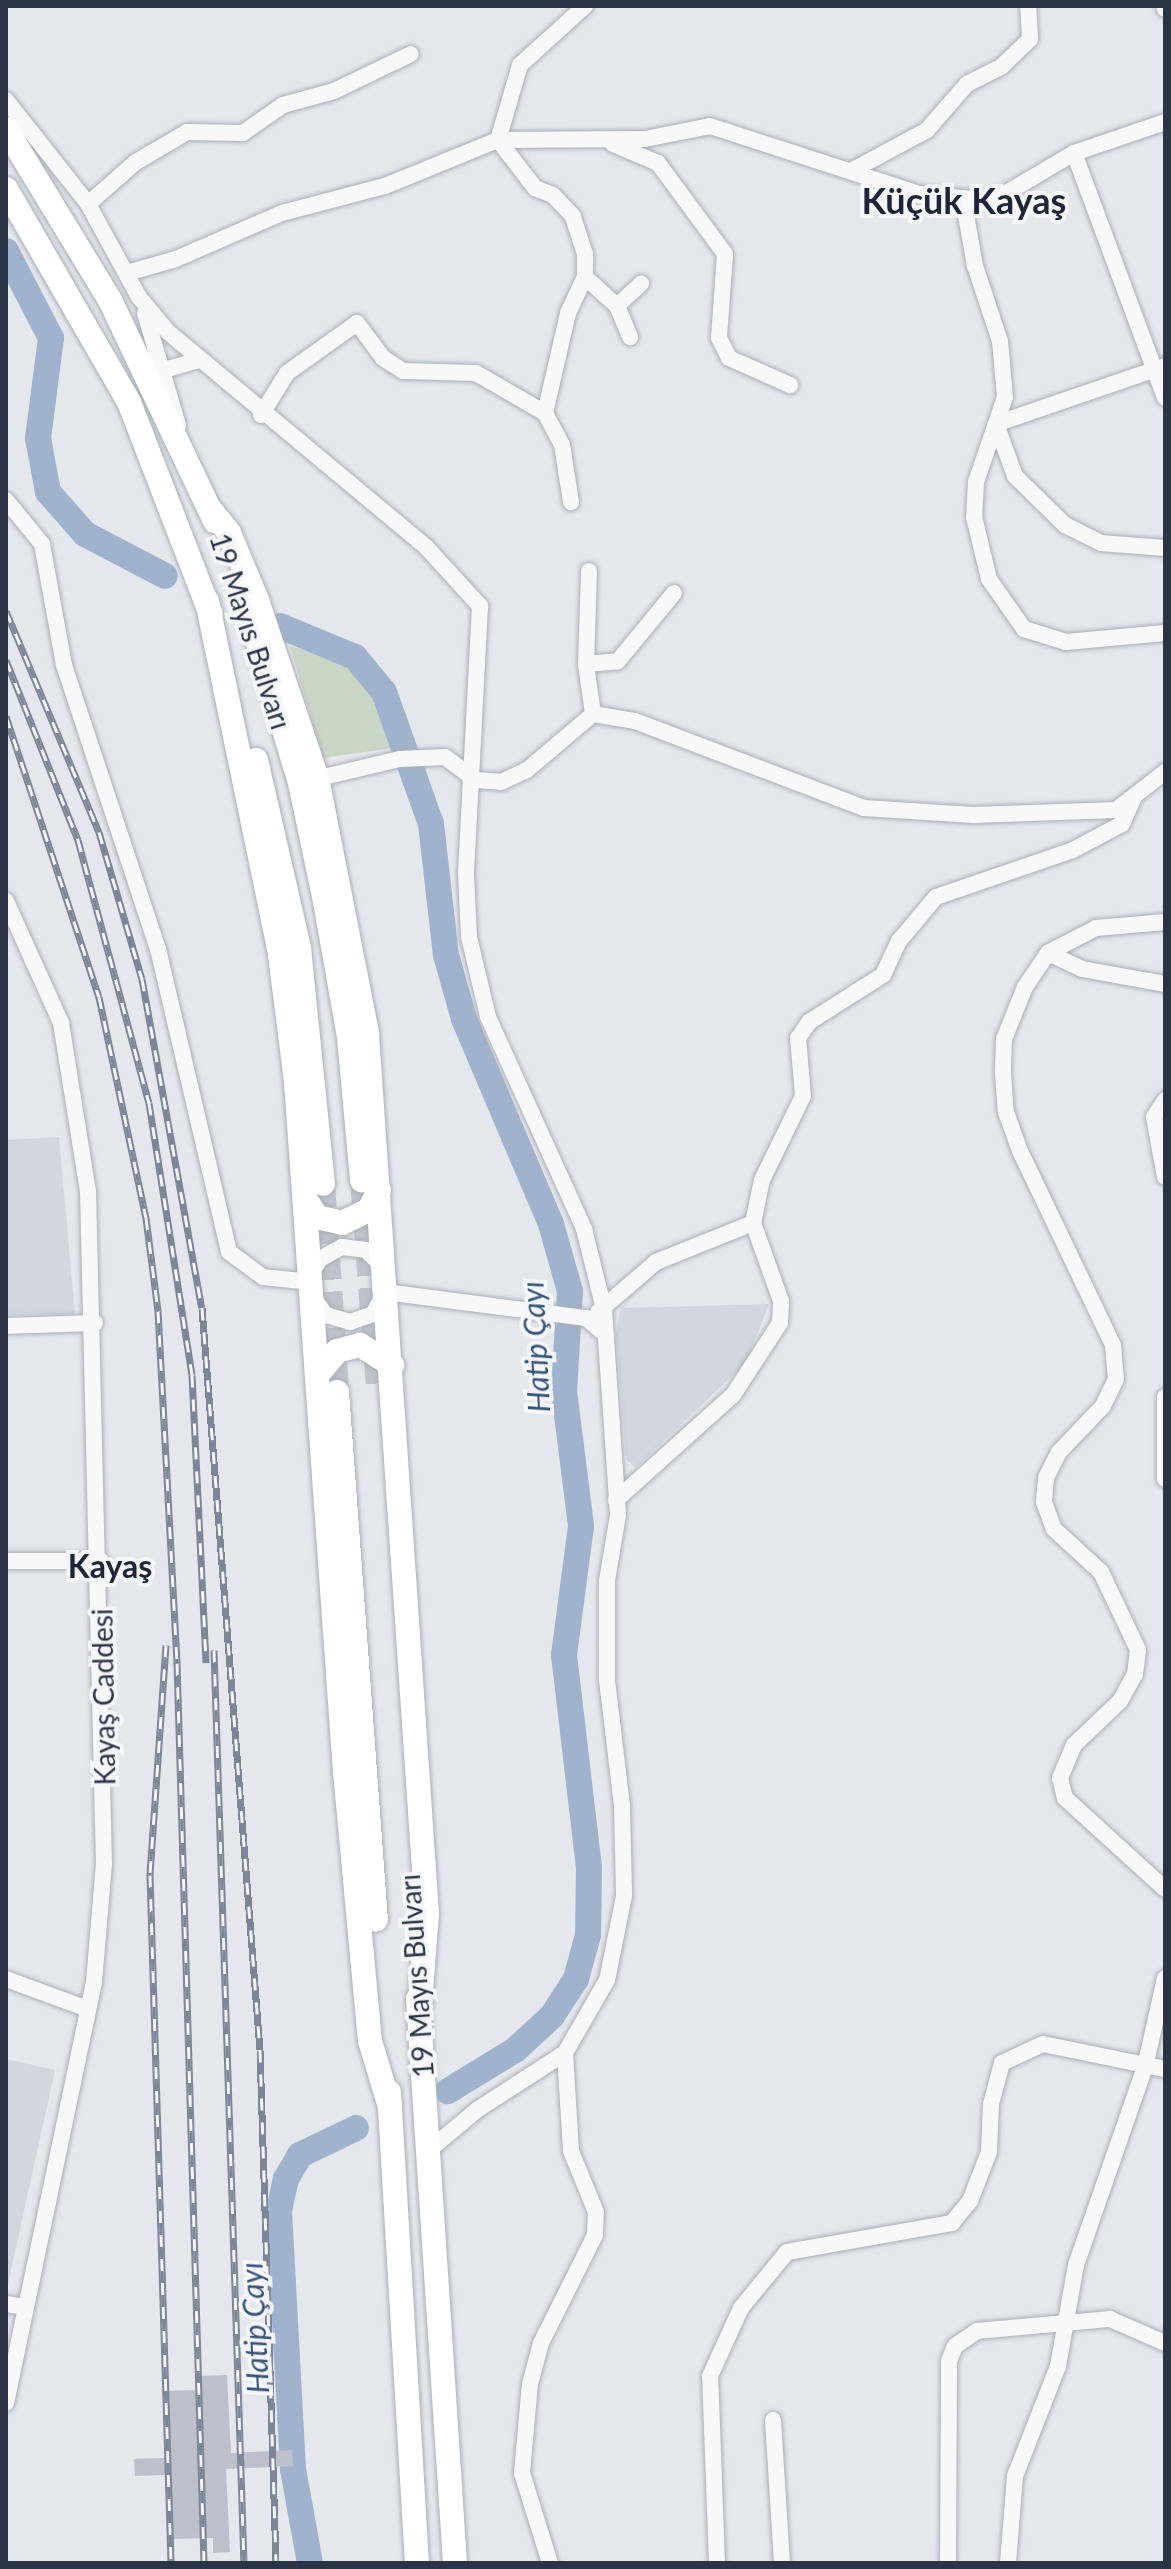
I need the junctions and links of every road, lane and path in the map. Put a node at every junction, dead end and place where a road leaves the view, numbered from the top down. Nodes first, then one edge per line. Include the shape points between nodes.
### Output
1 (571, 6) edge
2 (585, 6) edge
3 (1028, 6) edge
4 (564, 27) junction
5 (411, 54) dead end
6 (6, 100) edge
7 (1165, 122) edge
8 (6, 129) edge
9 (596, 138) junction
10 (498, 140) junction
11 (1074, 153) junction
12 (851, 171) junction
13 (6, 189) edge
14 (963, 198) junction
15 (88, 204) junction
16 (127, 273) junction
17 (585, 277) junction
18 (641, 284) dead end
19 (139, 297) junction
20 (617, 306) junction
21 (630, 337) dead end
22 (199, 360) junction
23 (1160, 368) edge
24 (164, 370) junction
25 (790, 385) dead end
26 (1165, 398) edge
27 (545, 413) junction
28 (261, 415) junction
29 (996, 424) junction
30 (186, 454) junction
31 (6, 500) edge
32 (571, 502) dead end
33 (209, 508) junction
34 (1165, 548) edge
35 (589, 571) dead end
36 (674, 593) dead end
37 (1165, 633) edge
38 (269, 650) junction
39 (586, 664) junction
40 (593, 714) junction
41 (1165, 772) edge
42 (308, 780) junction
43 (475, 780) junction
44 (1134, 797) junction
45 (6, 901) edge
46 (1165, 922) edge
47 (1048, 953) junction
48 (1165, 984) edge
49 (1165, 1100) edge
50 (1165, 1177) edge
51 (370, 1185) junction
52 (314, 1191) junction
53 (753, 1223) junction
54 (385, 1280) junction
55 (311, 1284) junction
56 (604, 1309) junction
57 (586, 1318) junction
58 (95, 1323) junction
59 (6, 1326) edge
60 (605, 1334) junction
61 (392, 1365) junction
62 (318, 1374) junction
63 (378, 1389) tunnel mouth
64 (337, 1392) tunnel mouth
65 (1165, 1397) edge
66 (1165, 1479) edge
67 (616, 1500) junction
68 (6, 1561) edge
69 (101, 1561) junction
70 (1165, 1889) edge
71 (1165, 1978) edge
72 (6, 1979) edge
73 (88, 2009) junction
74 (419, 2015) junction
75 (565, 2053) junction
76 (1145, 2067) junction
77 (1165, 2069) edge
78 (390, 2107) junction
79 (428, 2151) junction
80 (6, 2304) edge
81 (25, 2307) junction
82 (1065, 2322) junction
83 (1165, 2343) edge
84 (6, 2403) edge
85 (773, 2420) dead end
86 (417, 2563) edge
87 (455, 2563) edge
88 (550, 2563) edge
89 (717, 2563) edge
90 (782, 2563) edge
91 (948, 2563) edge
92 (1008, 2563) edge

1 - 4 street
2 - 4 street
3 - 12 street via 1030,39 1011,57 967,84 927,130
4 - 10 street via 520,65
5 - 15 street via 334,91 283,105 243,133 187,132 136,162
6 - 15 street
7 - 11 street
8 - 30 highway, 19 Mayıs Bulvarı via 65,218
9 - 10 street
9 - 12 street via 645,139 710,126
9 - 25 street via 635,151 672,177 725,254 719,338 729,358
10 - 16 street via 385,186 282,213 176,259
10 - 17 street via 535,188 553,195 573,216 585,254
11 - 14 street via 993,201
11 - 23 street
12 - 14 street via 919,194
13 - 52 highway, 19 Mayıs Bulvarı via 129,402 207,601 280,955
14 - 29 street via 975,266 1000,341 1005,397
15 - 16 street
16 - 19 street
17 - 20 street
17 - 27 street via 568,313
18 - 20 street
19 - 22 street
19 - 24 street
20 - 21 street
22 - 24 street
22 - 28 street
23 - 26 street
23 - 29 street
24 - 30 street
27 - 28 street via 476,373 403,371 383,358 357,323 287,373
27 - 32 street via 562,445
28 - 43 street via 427,548 480,606
29 - 34 street via 1015,476 1065,525 1101,543
29 - 37 street via 976,482 974,517 989,579 1024,629 1066,642
30 - 33 highway, 19 Mayıs Bulvarı
31 - 55 street via 42,544 64,665 138,879 229,1252 263,1277
33 - 38 highway, 19 Mayıs Bulvarı
33 - 38 highway via 229,533 257,600
35 - 39 street
36 - 39 street via 618,661
38 - 42 highway
39 - 40 street
40 - 43 street via 527,770 501,782
40 - 44 street via 635,721 864,808 973,815 1116,810
41 - 44 street
42 - 43 street via 400,759 445,757
42 - 51 highway via 367,1034
43 - 56 street via 466,874 469,937 488,1017 584,1229
44 - 53 street via 1122,824 1073,850 936,897 899,941 883,975 843,994 809,1022 798,1038 803,1096 762,1180
45 - 58 street, Kayaş Caddesi via 52,998 74,1071
46 - 47 street via 1096,928
47 - 48 street via 1082,969
47 - 70 street via 1025,987 1004,1039 1006,1112 1099,1310 1113,1345 1116,1379 1103,1406 1059,1452 1046,1478 1044,1502 1054,1529 1101,1572 1138,1650 1135,1674 1120,1701 1074,1745 1060,1778 1065,1798
49 - 50 street via 1154,1117
51 - 52 highway via 369,1210 342,1223 317,1217
51 - 54 highway
52 - 55 highway, 19 Mayıs Bulvarı
53 - 56 street via 656,1262 633,1276
53 - 67 street via 781,1301 780,1323 733,1395
54 - 55 street via 366,1250 342,1247 320,1259
54 - 55 street via 373,1314 350,1322 326,1315
54 - 57 street
54 - 61 highway
55 - 62 highway, 19 Mayıs Bulvarı
56 - 57 street
56 - 60 street
57 - 60 street
58 - 59 street
58 - 69 street, Kayaş Caddesi
60 - 67 street
61 - 62 highway via 360,1345 337,1351
61 - 74 highway via 427,1914
62 - 78 highway, 19 Mayıs Bulvarı via 370,2041
63 - 74 highway, 19 Mayıs Bulvarı
64 - 78 highway, 19 Mayıs Bulvarı
65 - 66 street
67 - 75 street via 607,1680 622,1805 624,1896 607,1980
68 - 69 street
69 - 73 street, Kayaş Caddesi via 104,1863
71 - 76 street
72 - 73 street
73 - 81 street, Kayaş Caddesi
74 - 79 highway, 19 Mayıs Bulvarı
75 - 79 street via 477,2110
75 - 88 street via 571,2151 596,2212 595,2235 541,2343 530,2384 522,2473
76 - 77 street
76 - 82 street via 1097,2194
76 - 89 street via 1043,2044 1002,2063 991,2104 989,2152 970,2201 952,2223 787,2252 741,2308 710,2376
78 - 86 highway, 19 Mayıs Bulvarı
79 - 87 highway, 19 Mayıs Bulvarı
80 - 81 street
81 - 84 street, Kayaş Caddesi
82 - 83 street via 1110,2319
82 - 91 street via 977,2331 955,2346 949,2361
82 - 92 street via 1058,2366 1015,2476
85 - 90 street

